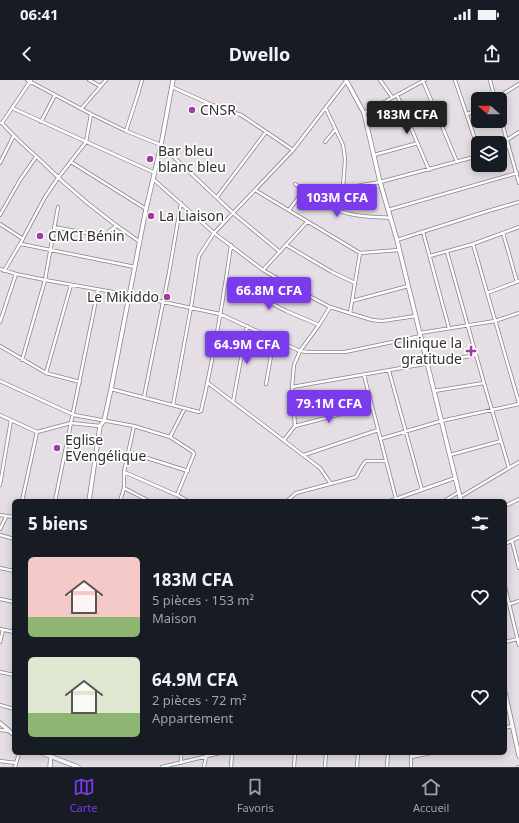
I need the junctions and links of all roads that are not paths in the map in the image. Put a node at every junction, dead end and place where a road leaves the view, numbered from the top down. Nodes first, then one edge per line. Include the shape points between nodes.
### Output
1 (89, 80) edge
2 (106, 80) edge
3 (142, 80) edge
4 (173, 80) edge
5 (346, 80) edge
6 (380, 80) edge
7 (416, 80) edge
8 (424, 80) edge
9 (455, 80) edge
10 (490, 80) edge
11 (29, 81) edge
12 (418, 84) junction
13 (519, 84) edge
14 (100, 86) junction
15 (172, 87) junction
16 (493, 92) edge
17 (506, 92) edge
18 (55, 95) junction
19 (397, 95) junction
20 (392, 97) junction
21 (12, 108) junction
22 (81, 109) junction
23 (326, 109) junction
24 (364, 113) junction
25 (471, 113) edge
26 (91, 114) junction
27 (467, 114) junction
28 (41, 122) junction
29 (1, 123) edge
30 (335, 130) junction
31 (126, 131) junction
32 (266, 132) junction
33 (519, 132) edge
34 (474, 136) edge
35 (14, 137) junction
36 (507, 140) joint
37 (86, 142) junction
38 (325, 142) dead end
39 (418, 143) junction
40 (161, 145) junction
41 (509, 146) joint
42 (293, 150) junction
43 (374, 155) junction
44 (36, 157) junction
45 (471, 158) edge
46 (1, 159) edge
47 (71, 162) junction
48 (457, 162) junction
49 (519, 162) edge
50 (0, 163) edge
51 (514, 164) junction
52 (429, 170) junction
53 (155, 173) junction
54 (516, 174) junction
55 (58, 178) junction
56 (153, 179) junction
57 (380, 182) junction
58 (519, 183) edge
59 (295, 184) dead end
60 (255, 190) junction
61 (304, 190) junction
62 (217, 197) junction
63 (519, 202) edge
64 (181, 203) junction
65 (58, 207) dead end
66 (146, 209) junction
67 (289, 210) junction
68 (388, 210) junction
69 (233, 213) junction
70 (0, 214) edge
71 (390, 218) junction
72 (307, 222) junction
73 (0, 224) edge
74 (116, 226) junction
75 (54, 227) junction
76 (519, 227) edge
77 (423, 232) junction
78 (214, 233) junction
79 (503, 233) junction
80 (23, 239) junction
81 (397, 240) junction
82 (140, 242) junction
83 (20, 244) junction
84 (473, 244) junction
85 (231, 245) junction
86 (286, 245) junction
87 (399, 250) junction
88 (50, 251) junction
89 (280, 252) junction
90 (447, 252) junction
91 (360, 253) junction
92 (430, 256) junction
93 (136, 267) junction
94 (0, 269) edge
95 (263, 270) junction
96 (4, 271) junction
97 (16, 274) junction
98 (45, 280) junction
99 (226, 280) junction
100 (518, 281) edge
101 (355, 283) junction
102 (71, 285) junction
103 (408, 286) junction
104 (98, 290) junction
105 (487, 293) junction
106 (130, 295) junction
107 (163, 301) junction
108 (352, 301) junction
109 (191, 307) junction
110 (330, 307) junction
111 (519, 313) edge
112 (220, 314) junction
113 (350, 314) junction
114 (416, 316) junction
115 (495, 321) junction
116 (0, 322) edge
117 (319, 325) junction
118 (467, 325) junction
119 (247, 326) junction
120 (449, 328) junction
121 (421, 335) junction
122 (274, 340) junction
123 (0, 346) edge
124 (300, 350) junction
125 (476, 355) junction
126 (22, 360) junction
127 (427, 362) junction
128 (389, 370) junction
129 (46, 373) junction
130 (364, 375) junction
131 (0, 381) edge
132 (80, 382) junction
133 (208, 383) junction
134 (484, 383) junction
135 (266, 384) dead end
136 (292, 387) junction
137 (111, 389) junction
138 (434, 391) junction
139 (144, 397) junction
140 (233, 402) junction
141 (519, 404) edge
142 (173, 405) junction
143 (372, 406) junction
144 (185, 408) junction
145 (492, 409) junction
146 (0, 415) edge
147 (74, 415) junction
148 (11, 420) junction
149 (104, 421) junction
150 (441, 421) junction
151 (71, 423) junction
152 (100, 426) junction
153 (134, 426) junction
154 (294, 426) junction
155 (378, 430) junction
156 (37, 432) junction
157 (406, 432) junction
158 (170, 437) junction
159 (284, 440) junction
160 (380, 440) junction
161 (501, 441) junction
162 (128, 452) junction
163 (304, 455) junction
164 (449, 456) junction
165 (386, 461) junction
166 (519, 462) edge
167 (510, 468) junction
168 (188, 471) junction
169 (124, 472) junction
170 (455, 478) junction
171 (331, 484) junction
172 (0, 485) edge
173 (124, 488) junction
174 (422, 490) junction
175 (459, 492) junction
176 (177, 495) junction
177 (22, 499) edge
178 (55, 499) edge
179 (89, 499) edge
180 (121, 499) edge
181 (145, 499) edge
182 (184, 499) edge
183 (292, 499) edge
184 (396, 499) joint
185 (447, 499) edge
186 (460, 499) edge
187 (519, 499) edge
188 (507, 505) edge
189 (0, 515) edge
190 (6, 517) junction
191 (12, 517) edge
192 (0, 529) edge
193 (0, 535) edge
194 (519, 537) edge
195 (12, 538) edge
196 (512, 541) junction
197 (507, 543) edge
198 (0, 568) edge
199 (519, 568) edge
200 (12, 570) edge
201 (507, 594) edge
202 (0, 599) edge
203 (519, 601) edge
204 (12, 602) edge
205 (510, 604) junction
206 (1, 629) edge
207 (12, 632) edge
208 (518, 638) edge
209 (507, 641) edge
210 (0, 642) edge
211 (519, 645) edge
212 (0, 672) edge
213 (12, 675) edge
214 (0, 705) edge
215 (507, 706) edge
216 (12, 708) edge
217 (0, 723) edge
218 (512, 726) junction
219 (507, 727) edge
220 (0, 730) edge
221 (9, 731) junction
222 (12, 733) edge
223 (519, 737) edge
224 (515, 741) junction
225 (18, 755) edge
226 (51, 755) edge
227 (181, 755) edge
228 (213, 755) edge
229 (232, 755) edge
230 (295, 755) edge
231 (326, 755) edge
232 (358, 755) edge
233 (388, 755) edge
234 (411, 755) edge
235 (519, 756) edge
236 (206, 757) junction
237 (0, 761) edge
238 (16, 763) junction
239 (181, 763) junction
240 (16, 767) edge
241 (50, 767) edge
242 (78, 767) edge
243 (162, 767) edge
244 (204, 767) edge
245 (231, 767) edge
246 (294, 767) edge
247 (325, 767) edge
248 (357, 767) edge
249 (387, 767) edge
250 (411, 767) edge

1 - 14 street
2 - 14 street
3 - 31 street
4 - 15 main road
5 - 23 street
5 - 24 main road
6 - 20 street
7 - 12 street
8 - 12 street
8 - 48 street
9 - 27 street
10 - 16 street
11 - 18 street
11 - 21 street
12 - 19 street
13 - 17 street
14 - 22 street
15 - 32 street via 241,115
15 - 40 main road
18 - 22 street
18 - 28 street
19 - 20 street
19 - 39 street
20 - 24 street
21 - 28 street
21 - 29 street
22 - 26 street
23 - 30 street
23 - 42 street
24 - 43 main road
25 - 27 street
26 - 31 street
26 - 37 street
27 - 34 street
28 - 37 street
29 - 35 street
30 - 38 street
30 - 57 street via 344,151 343,188
31 - 40 street
32 - 42 street
32 - 62 street
33 - 36 street
35 - 44 street
35 - 46 street
36 - 41 street
37 - 47 street
37 - 53 street
39 - 43 street
39 - 52 street
40 - 53 main road
40 - 62 street
41 - 51 street
42 - 60 street
43 - 57 main road
44 - 55 street
44 - 70 street
45 - 48 street
46 - 50 street
47 - 55 street
47 - 66 street
48 - 52 street
49 - 51 street
51 - 54 street
52 - 57 street
53 - 56 main road
54 - 58 street
54 - 68 street
55 - 74 street
55 - 80 street
56 - 64 street
56 - 66 main road
57 - 68 main road
59 - 61 street
60 - 67 street
60 - 69 street
61 - 67 street
61 - 71 street via 345,213
62 - 69 street
63 - 77 street
64 - 78 street
64 - 107 street
65 - 75 street
66 - 82 main road
67 - 72 street
68 - 71 main road
69 - 78 street
69 - 89 street
71 - 81 main road
72 - 86 street
72 - 91 street
73 - 80 street
74 - 75 street via 103,236
74 - 82 street
75 - 88 street
76 - 79 street
77 - 81 street
77 - 92 street
78 - 85 street
78 - 109 street via 198,258
79 - 84 street
79 - 100 street
80 - 83 street
81 - 87 main road
82 - 93 main road
83 - 88 street
83 - 96 street
84 - 90 street
84 - 105 street
85 - 95 street
85 - 99 street
86 - 89 street
86 - 101 street
87 - 91 street
87 - 103 main road
88 - 93 street
88 - 98 street
89 - 95 street
90 - 92 street
90 - 118 street
91 - 101 street
92 - 120 street
93 - 106 main road
94 - 96 street
95 - 110 street
96 - 97 street
97 - 98 street
97 - 116 street
98 - 102 street
98 - 126 street
99 - 112 street
99 - 117 street
100 - 105 street
101 - 108 street
102 - 104 street
102 - 129 street
103 - 108 street
103 - 114 main road
104 - 106 street
104 - 132 street
105 - 115 street
106 - 107 street
106 - 137 main road
107 - 109 street
107 - 139 street
108 - 113 street
109 - 112 street
109 - 142 street
110 - 113 street
110 - 117 street
111 - 115 street
112 - 119 street
112 - 133 street
113 - 114 street via 377,321
114 - 121 main road
115 - 118 street
115 - 141 street
117 - 124 street
118 - 120 street
118 - 125 street
119 - 122 street
119 - 140 street
120 - 121 street
121 - 124 street via 345,352 316,353
121 - 127 main road
122 - 124 street
122 - 135 street
123 - 126 street
124 - 136 street via 292,372
125 - 127 street
125 - 134 street
126 - 129 street
127 - 128 street
127 - 138 main road
128 - 130 street
128 - 157 street
129 - 132 street
130 - 136 street
130 - 143 street
131 - 147 street
132 - 147 street
133 - 140 street
133 - 144 street via 201,411
134 - 138 street
134 - 145 street
136 - 154 street
137 - 139 street
137 - 149 main road
138 - 150 main road
139 - 142 street
140 - 159 street
141 - 145 street
142 - 144 street
143 - 154 street
143 - 155 street
144 - 158 street
145 - 150 street
145 - 161 street
146 - 148 street
147 - 149 street
147 - 151 street
148 - 156 street
148 - 172 street
149 - 152 main road
149 - 153 street
150 - 157 street
150 - 164 main road
151 - 152 street
151 - 156 street
151 - 178 street
152 - 179 main road
153 - 158 street
153 - 162 street
154 - 159 street
155 - 160 street
155 - 163 street
156 - 177 street
157 - 160 street
157 - 174 street
158 - 168 street via 193,453
159 - 163 street
160 - 165 street
161 - 164 street
161 - 167 street
162 - 168 street
162 - 169 street
163 - 171 street via 323,470
164 - 170 main road
165 - 171 street via 366,461 356,477
165 - 184 street
166 - 167 street
167 - 186 street
168 - 176 street
169 - 173 street
169 - 176 street
170 - 174 street
170 - 175 main road
171 - 183 street via 296,493
173 - 180 street
173 - 181 street
174 - 184 street
175 - 185 street
175 - 186 main road
176 - 182 street
187 - 188 street
189 - 190 street
190 - 191 street
190 - 192 street
193 - 195 street
194 - 196 street
196 - 197 street
196 - 199 street
198 - 200 street
201 - 205 street
202 - 204 street
203 - 205 street
205 - 208 street
206 - 207 street
206 - 210 street
208 - 209 street
208 - 211 street
212 - 213 street
214 - 216 street
215 - 218 main road
217 - 221 main road
218 - 219 street
218 - 224 main road
220 - 221 street
221 - 222 main road
223 - 224 main road
224 - 235 main road
225 - 238 street
226 - 241 main road
226 - 242 main road
227 - 239 street
228 - 236 street
229 - 245 street
230 - 246 street
231 - 247 street
232 - 248 street
233 - 249 street
234 - 250 street
236 - 239 street
236 - 244 street
237 - 238 street
238 - 240 street
239 - 243 street

